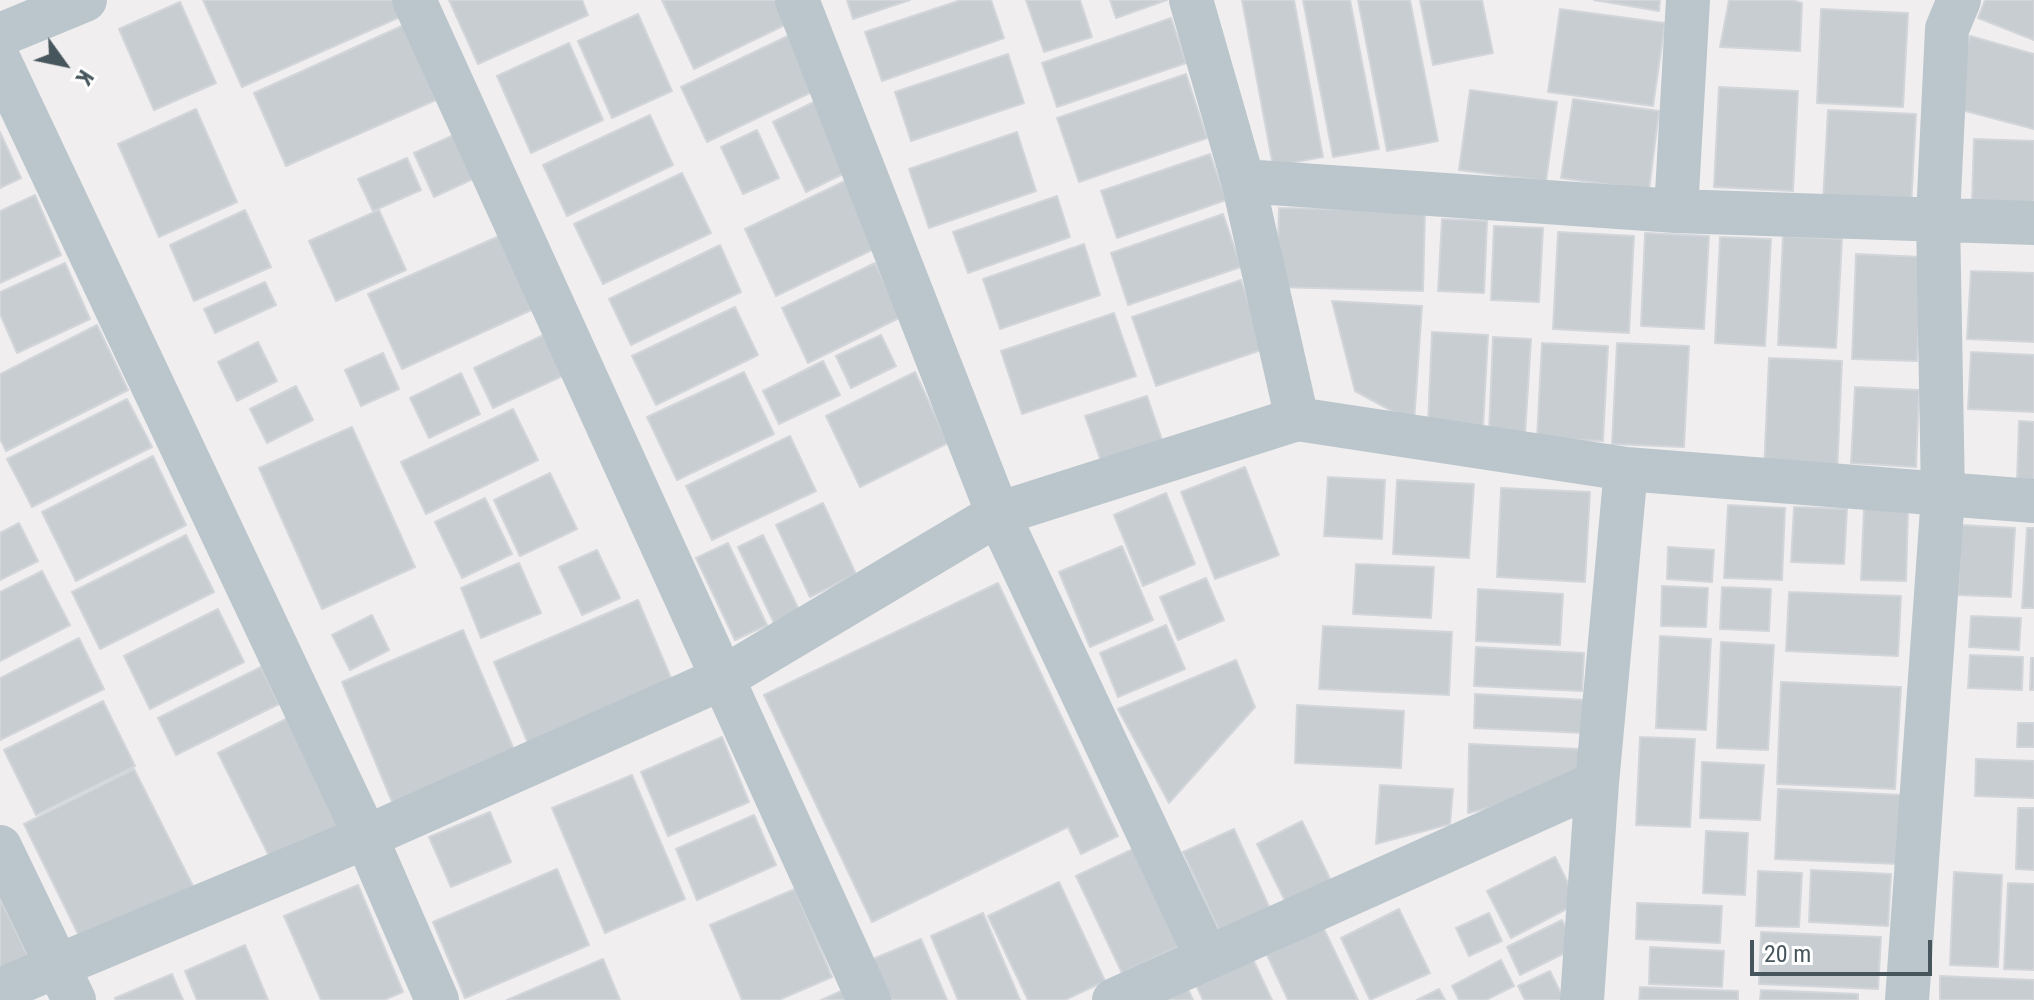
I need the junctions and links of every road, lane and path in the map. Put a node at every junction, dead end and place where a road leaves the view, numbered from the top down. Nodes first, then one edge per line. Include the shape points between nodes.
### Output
1 (85, 0) edge
2 (414, 0) edge
3 (797, 0) edge
4 (1191, 0) edge
5 (1688, 0) edge
6 (1959, 0) edge
7 (0, 35) edge
8 (0, 62) edge
9 (1243, 181) junction
10 (1676, 211) junction
11 (1938, 217) junction
12 (2034, 223) edge
13 (1297, 419) junction
14 (1626, 469) junction
15 (1943, 496) junction
16 (2034, 501) edge
17 (998, 514) junction
18 (723, 678) junction
19 (1597, 783) junction
20 (366, 837) junction
21 (0, 847) edge
22 (1206, 956) junction
23 (66, 982) edge
24 (0, 990) edge
25 (437, 1000) edge
26 (869, 1000) edge
27 (1114, 1000) edge
28 (1582, 1000) edge
29 (1907, 1000) edge

1 - 7 street
2 - 18 street
3 - 17 street
4 - 9 street
5 - 10 street
6 - 11 street via 1947,29
8 - 20 street
9 - 10 street
9 - 13 street
10 - 11 street
11 - 12 street
11 - 15 street
13 - 14 street
13 - 17 street
14 - 15 street
14 - 19 street
15 - 16 street
15 - 29 street
17 - 18 street
17 - 22 street
18 - 20 street
18 - 26 street
19 - 22 street
19 - 28 street
20 - 23 street
20 - 25 street
21 - 23 street
22 - 27 street
23 - 24 street

